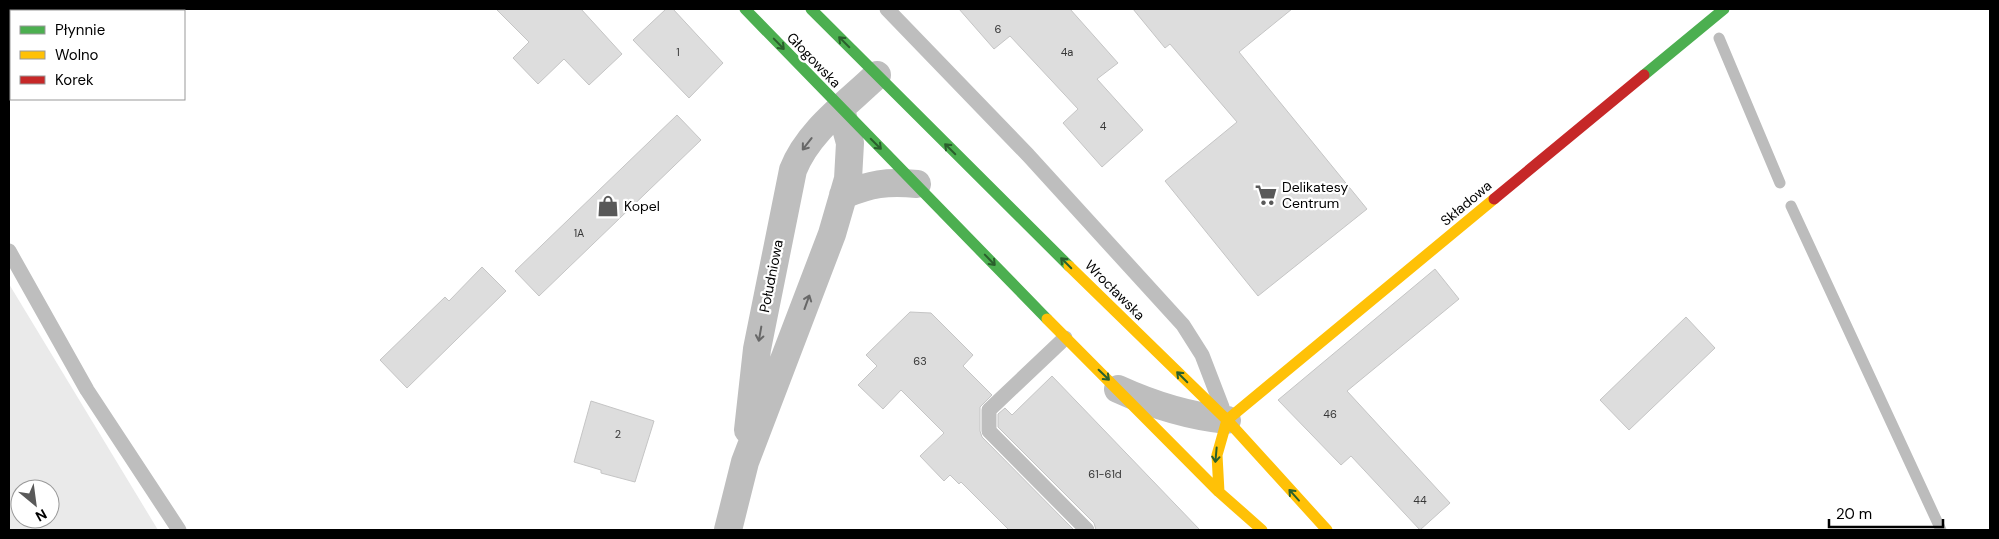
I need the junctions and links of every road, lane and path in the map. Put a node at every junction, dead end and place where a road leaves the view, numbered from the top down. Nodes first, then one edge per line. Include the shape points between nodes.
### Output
1 (745, 9) edge
2 (811, 9) edge
3 (887, 9) edge
4 (1724, 9) edge
5 (877, 75) junction
6 (841, 110) junction
7 (917, 184) junction
8 (843, 195) junction
9 (9, 251) edge
10 (1065, 338) junction
11 (1118, 388) junction
12 (1227, 420) junction
13 (745, 462) junction
14 (1219, 492) junction
15 (179, 530) edge
16 (728, 530) edge
17 (1087, 530) edge
18 (1262, 530) edge
19 (1327, 530) edge

1 -> 6 street, Głogowska
5 -> 2 street
3 - 12 lane via 1028,155 1183,325 1202,355
4 - 12 street, Składowa
5 - 6 street, Południowa
12 -> 5 street, Wrocławska
6 -> 7 street
6 - 8 street, Południowa via 847,126 851,160
6 -> 13 street, Południowa via 809,140 792,170 757,350
7 - 8 street via 892,181 872,184
7 -> 10 street
13 -> 8 street, Południowa via 805,306
9 - 15 lane via 87,390
10 -> 11 street
10 - 17 lane via 989,410 989,431
11 - 12 street via 1180,413
11 - 14 street
12 -> 14 street via 1217,441 1215,469
19 -> 12 street, Wrocławska
13 - 16 street, Południowa
14 - 18 street

